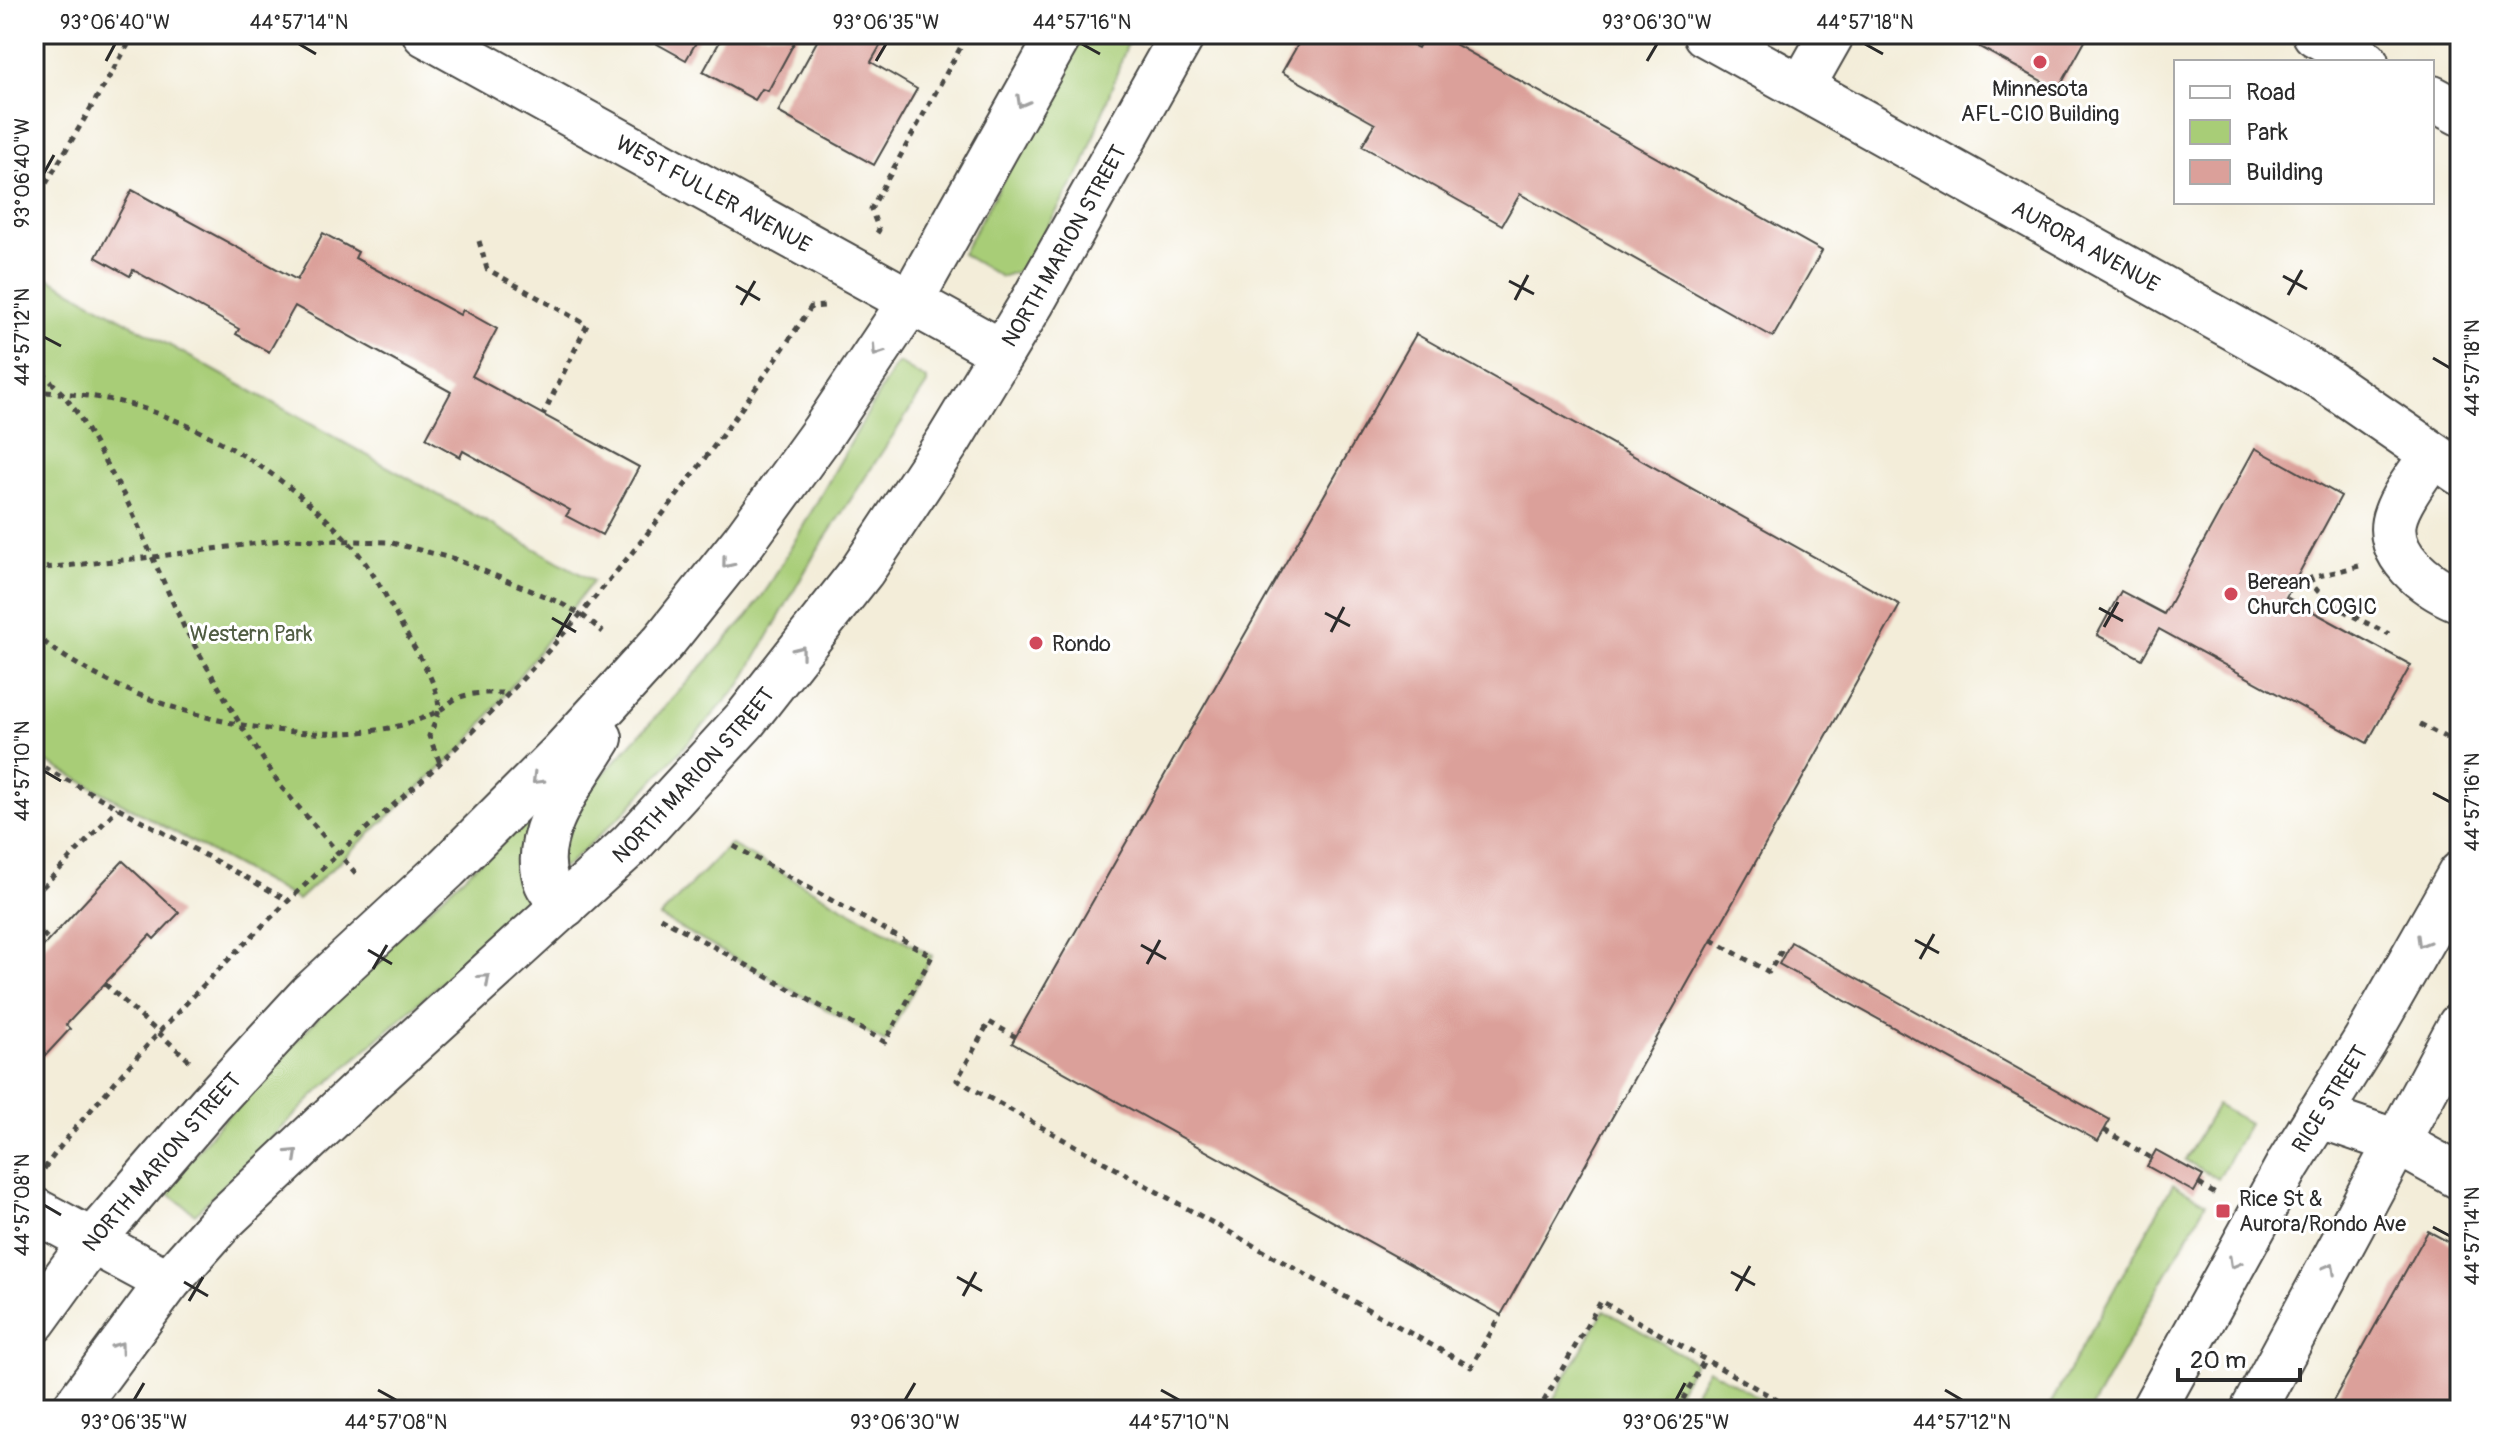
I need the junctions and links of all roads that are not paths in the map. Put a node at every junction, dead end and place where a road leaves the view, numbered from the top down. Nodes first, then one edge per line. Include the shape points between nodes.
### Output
1 (425, 34) edge
2 (1060, 34) edge
3 (1183, 34) edge
4 (1705, 34) edge
5 (1832, 34) edge
6 (2315, 34) edge
7 (2362, 60) edge
8 (1802, 87) junction
9 (2434, 99) edge
10 (2460, 113) edge
11 (910, 302) junction
12 (1002, 352) junction
13 (2446, 464) edge
14 (2460, 600) edge
15 (646, 661) junction
16 (2460, 874) edge
17 (565, 905) junction
18 (2460, 1025) edge
19 (2318, 1115) junction
20 (2397, 1142) junction
21 (2460, 1177) edge
22 (37, 1191) edge
23 (92, 1241) junction
24 (168, 1282) junction
25 (34, 1321) edge
26 (73, 1410) edge
27 (2153, 1410) edge
28 (2253, 1410) edge

1 - 11 main road, WEST FULLER AVENUE
2 -> 11 main road, NORTH MARION STREET
3 - 12 main road, NORTH MARION STREET
4 - 8 main road, AURORA AVENUE
5 - 8 main road
6 - 7 main road
8 - 13 main road, AURORA AVENUE via 2324,379
9 - 10 main road
11 - 12 main road, WEST FULLER AVENUE
11 -> 15 main road, NORTH MARION STREET via 744,541
17 -> 12 main road, NORTH MARION STREET via 631,844 745,720 862,571
13 - 14 main road via 2396,514 2393,538 2406,562 2435,589
15 - 17 main road via 546,830 541,856 547,884
15 -> 23 main road, NORTH MARION STREET via 447,868 310,995
16 -> 19 main road, RICE STREET
24 -> 17 main road, NORTH MARION STREET via 223,1220
18 - 20 main road
19 - 20 main road
19 -> 27 main road, RICE STREET
20 - 21 main road
28 -> 20 main road
22 - 23 main road
23 - 24 main road
23 - 25 main road, NORTH MARION STREET
26 -> 24 main road, NORTH MARION STREET

